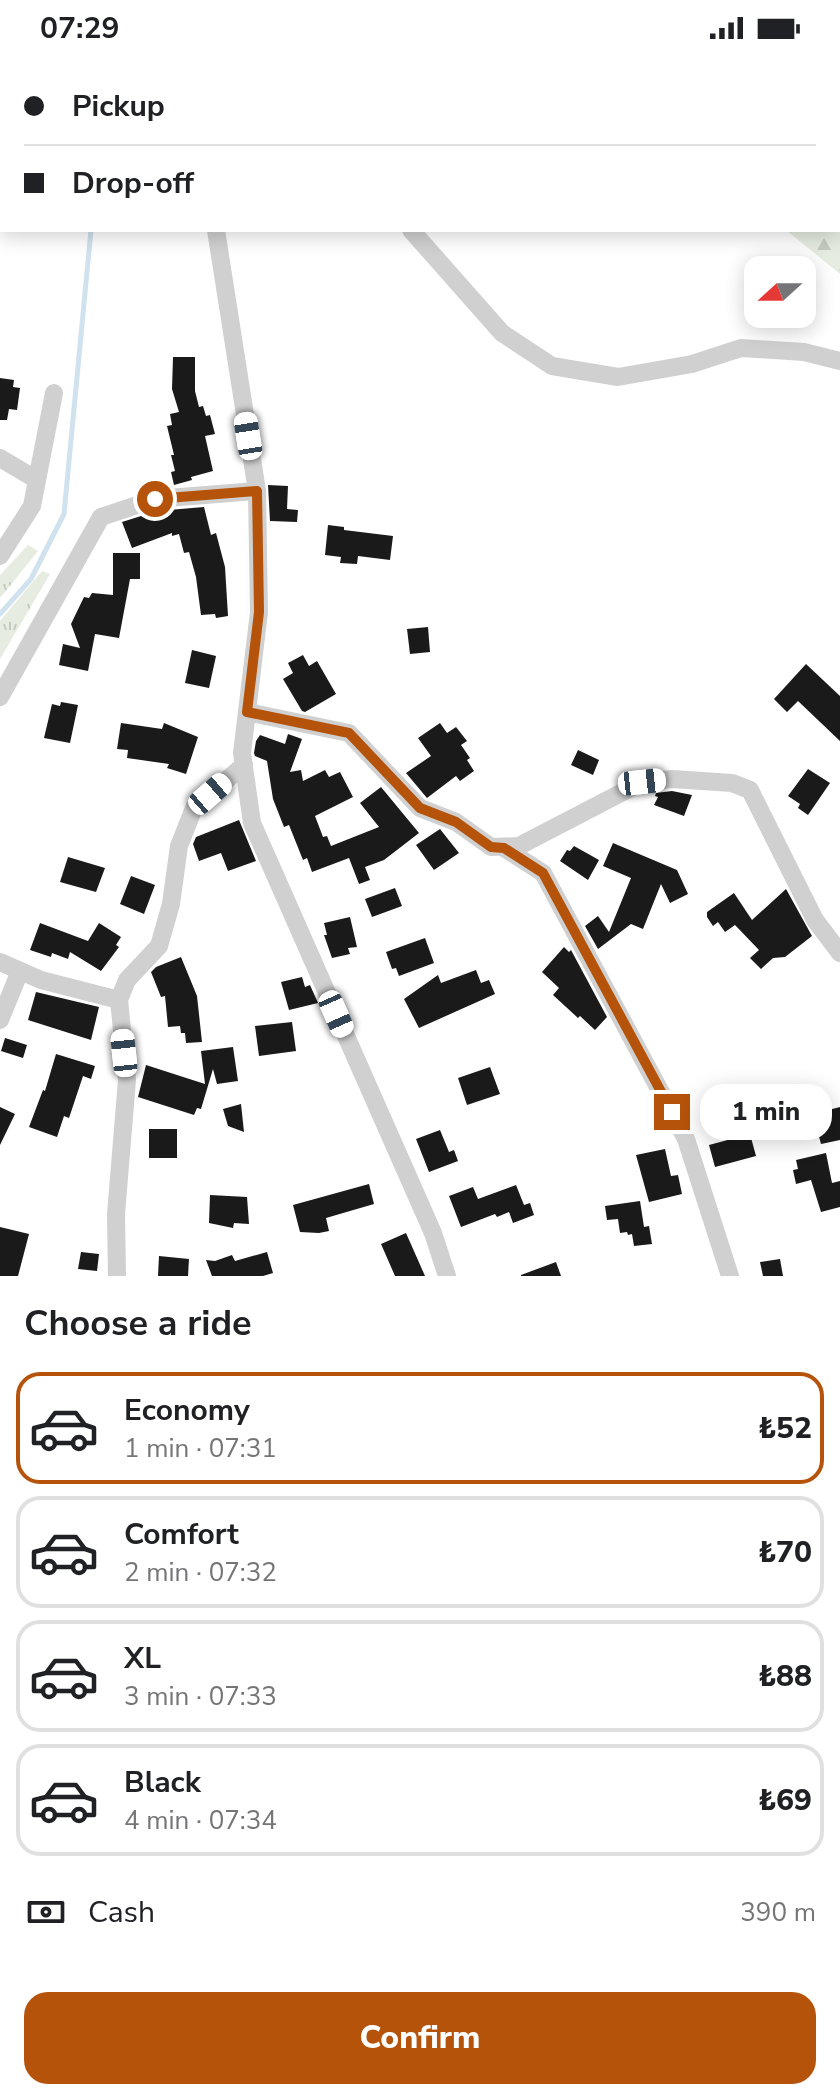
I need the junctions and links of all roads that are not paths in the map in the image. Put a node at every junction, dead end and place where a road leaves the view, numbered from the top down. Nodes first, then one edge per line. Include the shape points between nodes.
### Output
1 (216, 232) edge
2 (413, 232) edge
3 (840, 361) edge
4 (54, 393) dead end
5 (0, 458) edge
6 (37, 480) junction
7 (257, 491) junction
8 (0, 556) edge
9 (0, 697) edge
10 (247, 712) junction
11 (244, 765) junction
12 (504, 848) junction
13 (840, 953) edge
14 (0, 962) edge
15 (20, 971) junction
16 (119, 1000) junction
17 (0, 1020) edge
18 (117, 1276) edge
19 (447, 1276) edge
20 (730, 1276) edge

1 - 7 street
2 - 3 street via 502,333 552,366 618,377 692,364 741,348 804,352
4 - 6 street
5 - 6 street
6 - 8 street via 32,506
7 - 9 street via 155,499 101,517
7 - 10 street via 259,612
10 - 11 street
10 - 12 street via 349,733 420,808 456,822 491,847
11 - 16 street via 194,808 179,846 159,946 127,980
11 - 19 street via 252,823 433,1233
12 - 13 street via 519,846 642,782 732,783 750,790 815,920
12 - 20 street via 543,873 686,1139
14 - 15 street
15 - 16 street
15 - 17 street
16 - 18 street via 127,1080 116,1214

